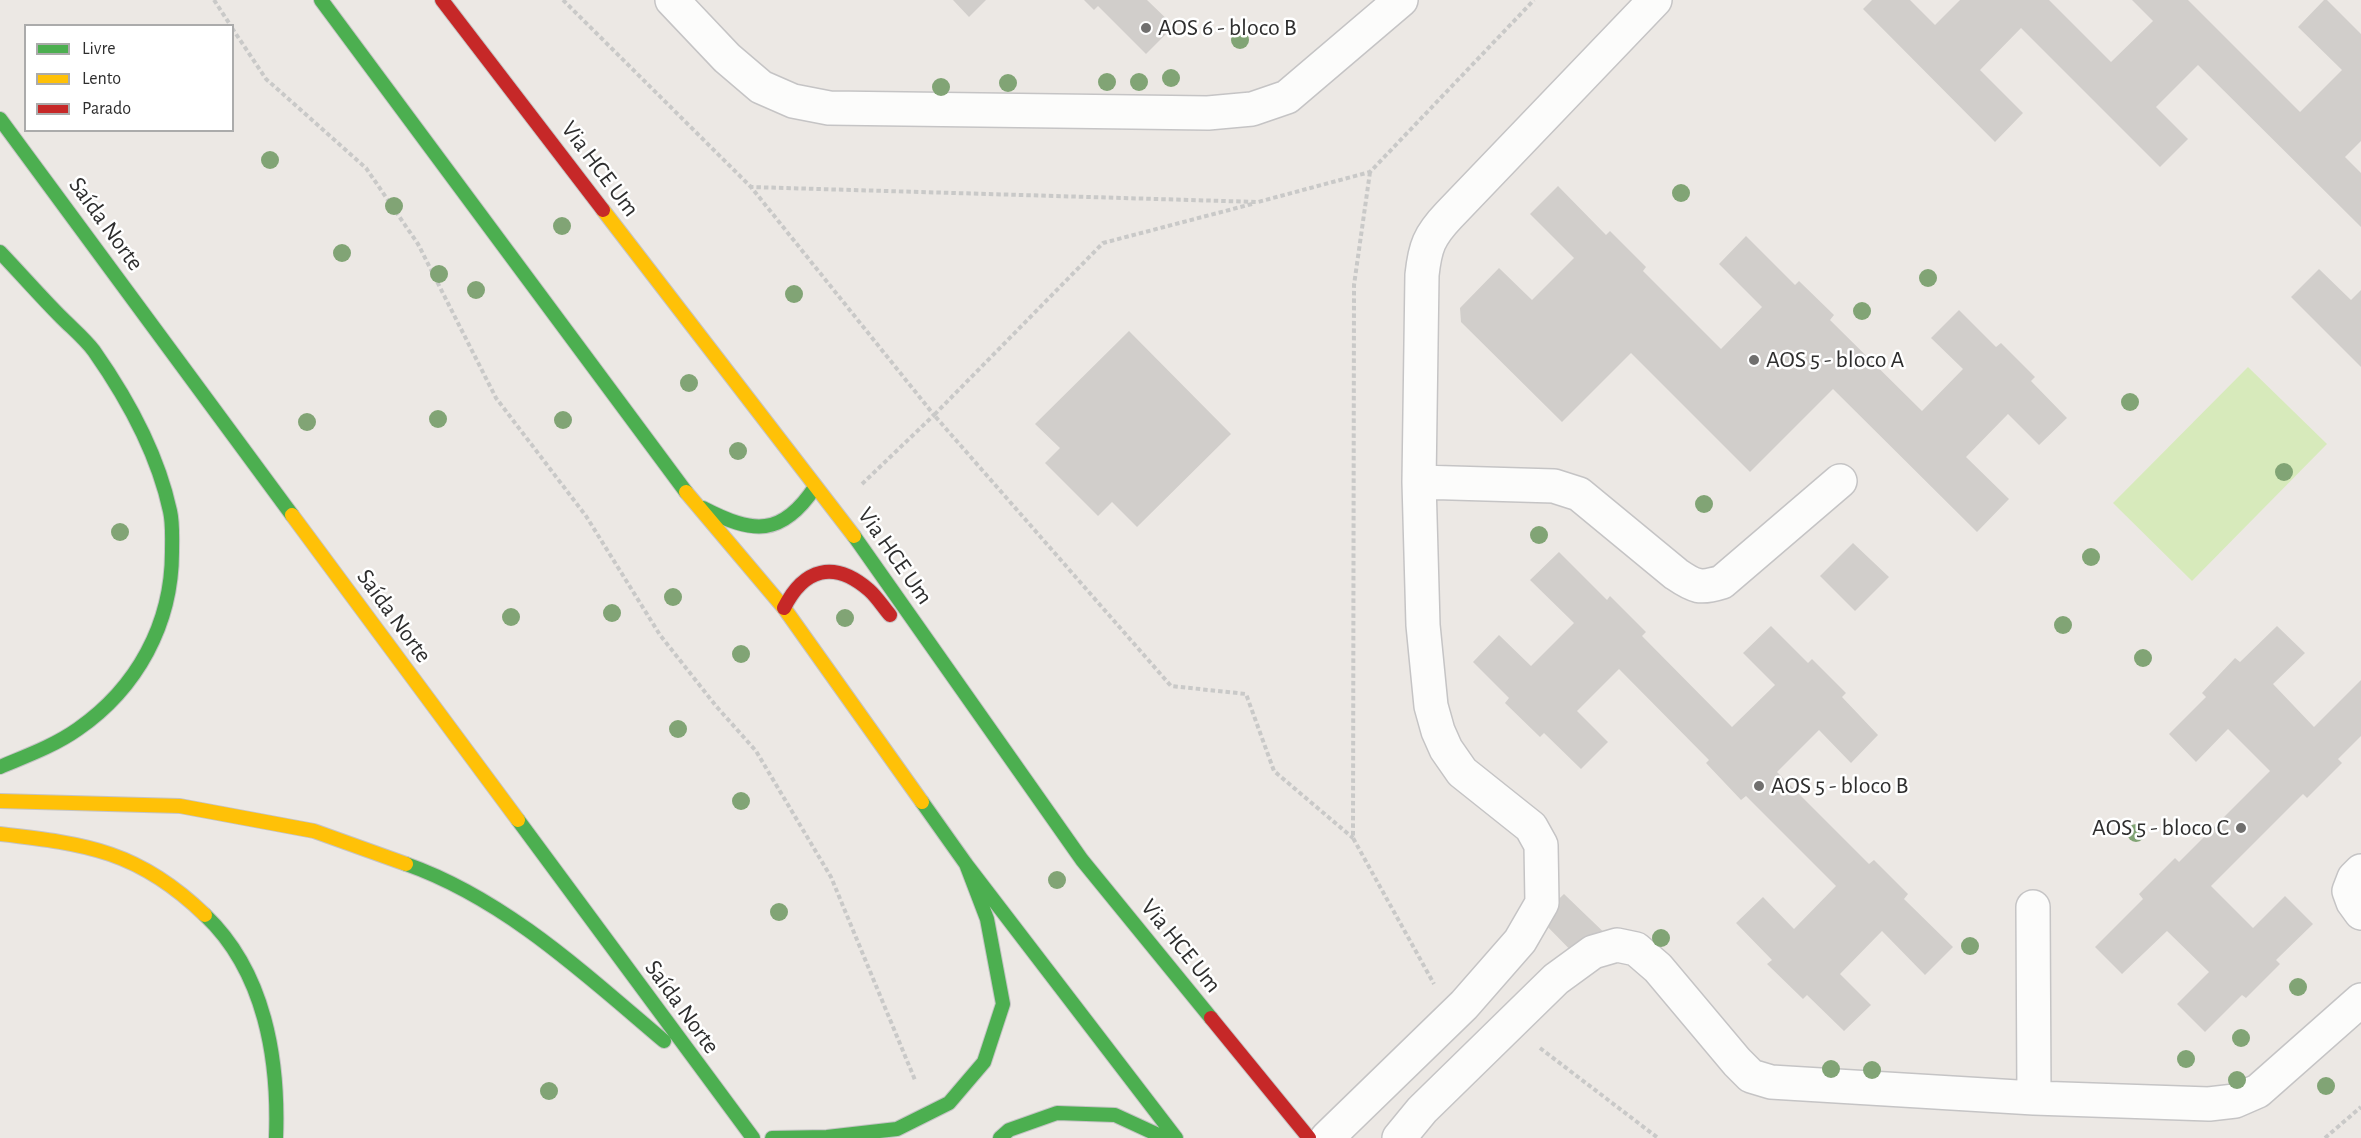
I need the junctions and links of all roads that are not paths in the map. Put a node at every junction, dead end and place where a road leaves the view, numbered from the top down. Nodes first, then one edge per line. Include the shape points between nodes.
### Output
1 (321, 0) edge
2 (442, 0) edge
3 (672, 0) edge
4 (1655, 0) edge
5 (1381, 6) edge
6 (0, 119) edge
7 (0, 252) edge
8 (1840, 481) dead end
9 (1419, 482) junction
10 (815, 487) junction
11 (694, 503) junction
12 (784, 609) junction
13 (989, 730) junction
14 (0, 767) edge
15 (0, 801) edge
16 (0, 834) edge
17 (966, 864) junction
18 (2361, 871) edge
19 (2033, 907) dead end
20 (2361, 913) edge
21 (1520, 941) junction
22 (1556, 979) junction
23 (2361, 1000) edge
24 (708, 1079) junction
25 (2034, 1098) junction
26 (276, 1138) edge
27 (753, 1138) edge
28 (772, 1138) edge
29 (1000, 1138) edge
30 (1165, 1138) edge
31 (1176, 1138) edge
32 (1309, 1138) edge
33 (1327, 1138) edge
34 (1399, 1138) edge

1 - 11 main road
2 - 10 main road, Via HCE Um
3 - 5 street via 760,87 794,101 829,108 1208,113 1252,109 1287,97
4 - 9 street via 1433,232 1425,249 1422,276
6 - 24 main road, Saída Norte
7 - 14 main road via 93,350 140,426 170,513 173,556 169,600 157,636 138,671 78,729
8 - 9 street via 1722,582 1704,588 1689,583 1579,494 1554,486
9 - 21 street via 1423,624 1431,706 1438,731 1462,772 1531,827 1541,844 1542,903
10 - 11 main road via 798,510 777,524 760,527 729,522
10 - 13 main road, Via HCE Um via 836,510
11 - 12 main road
12 - 13 main road via 791,592 806,576 825,570 848,576 869,591
12 - 17 main road
13 - 32 main road, Via HCE Um via 1082,860
15 - 24 main road via 180,806 314,831 420,869 498,909 582,970
16 - 26 main road via 70,842 111,854 148,870 188,896 218,926 246,971 265,1019 276,1065
17 - 28 main road via 987,919 1003,1004 984,1062 949,1103 897,1129
17 - 31 main road
18 - 20 street via 2349,891
19 - 25 street
21 - 22 street
21 - 33 street via 1464,1005
22 - 25 street via 1593,952 1617,945 1636,949 1658,968 1751,1076 1771,1082
22 - 34 street via 1422,1110
23 - 25 street via 2258,1091 2235,1101 2209,1104
24 - 27 main road, Saída Norte
29 - 30 main road via 1009,1130 1058,1113 1115,1114

